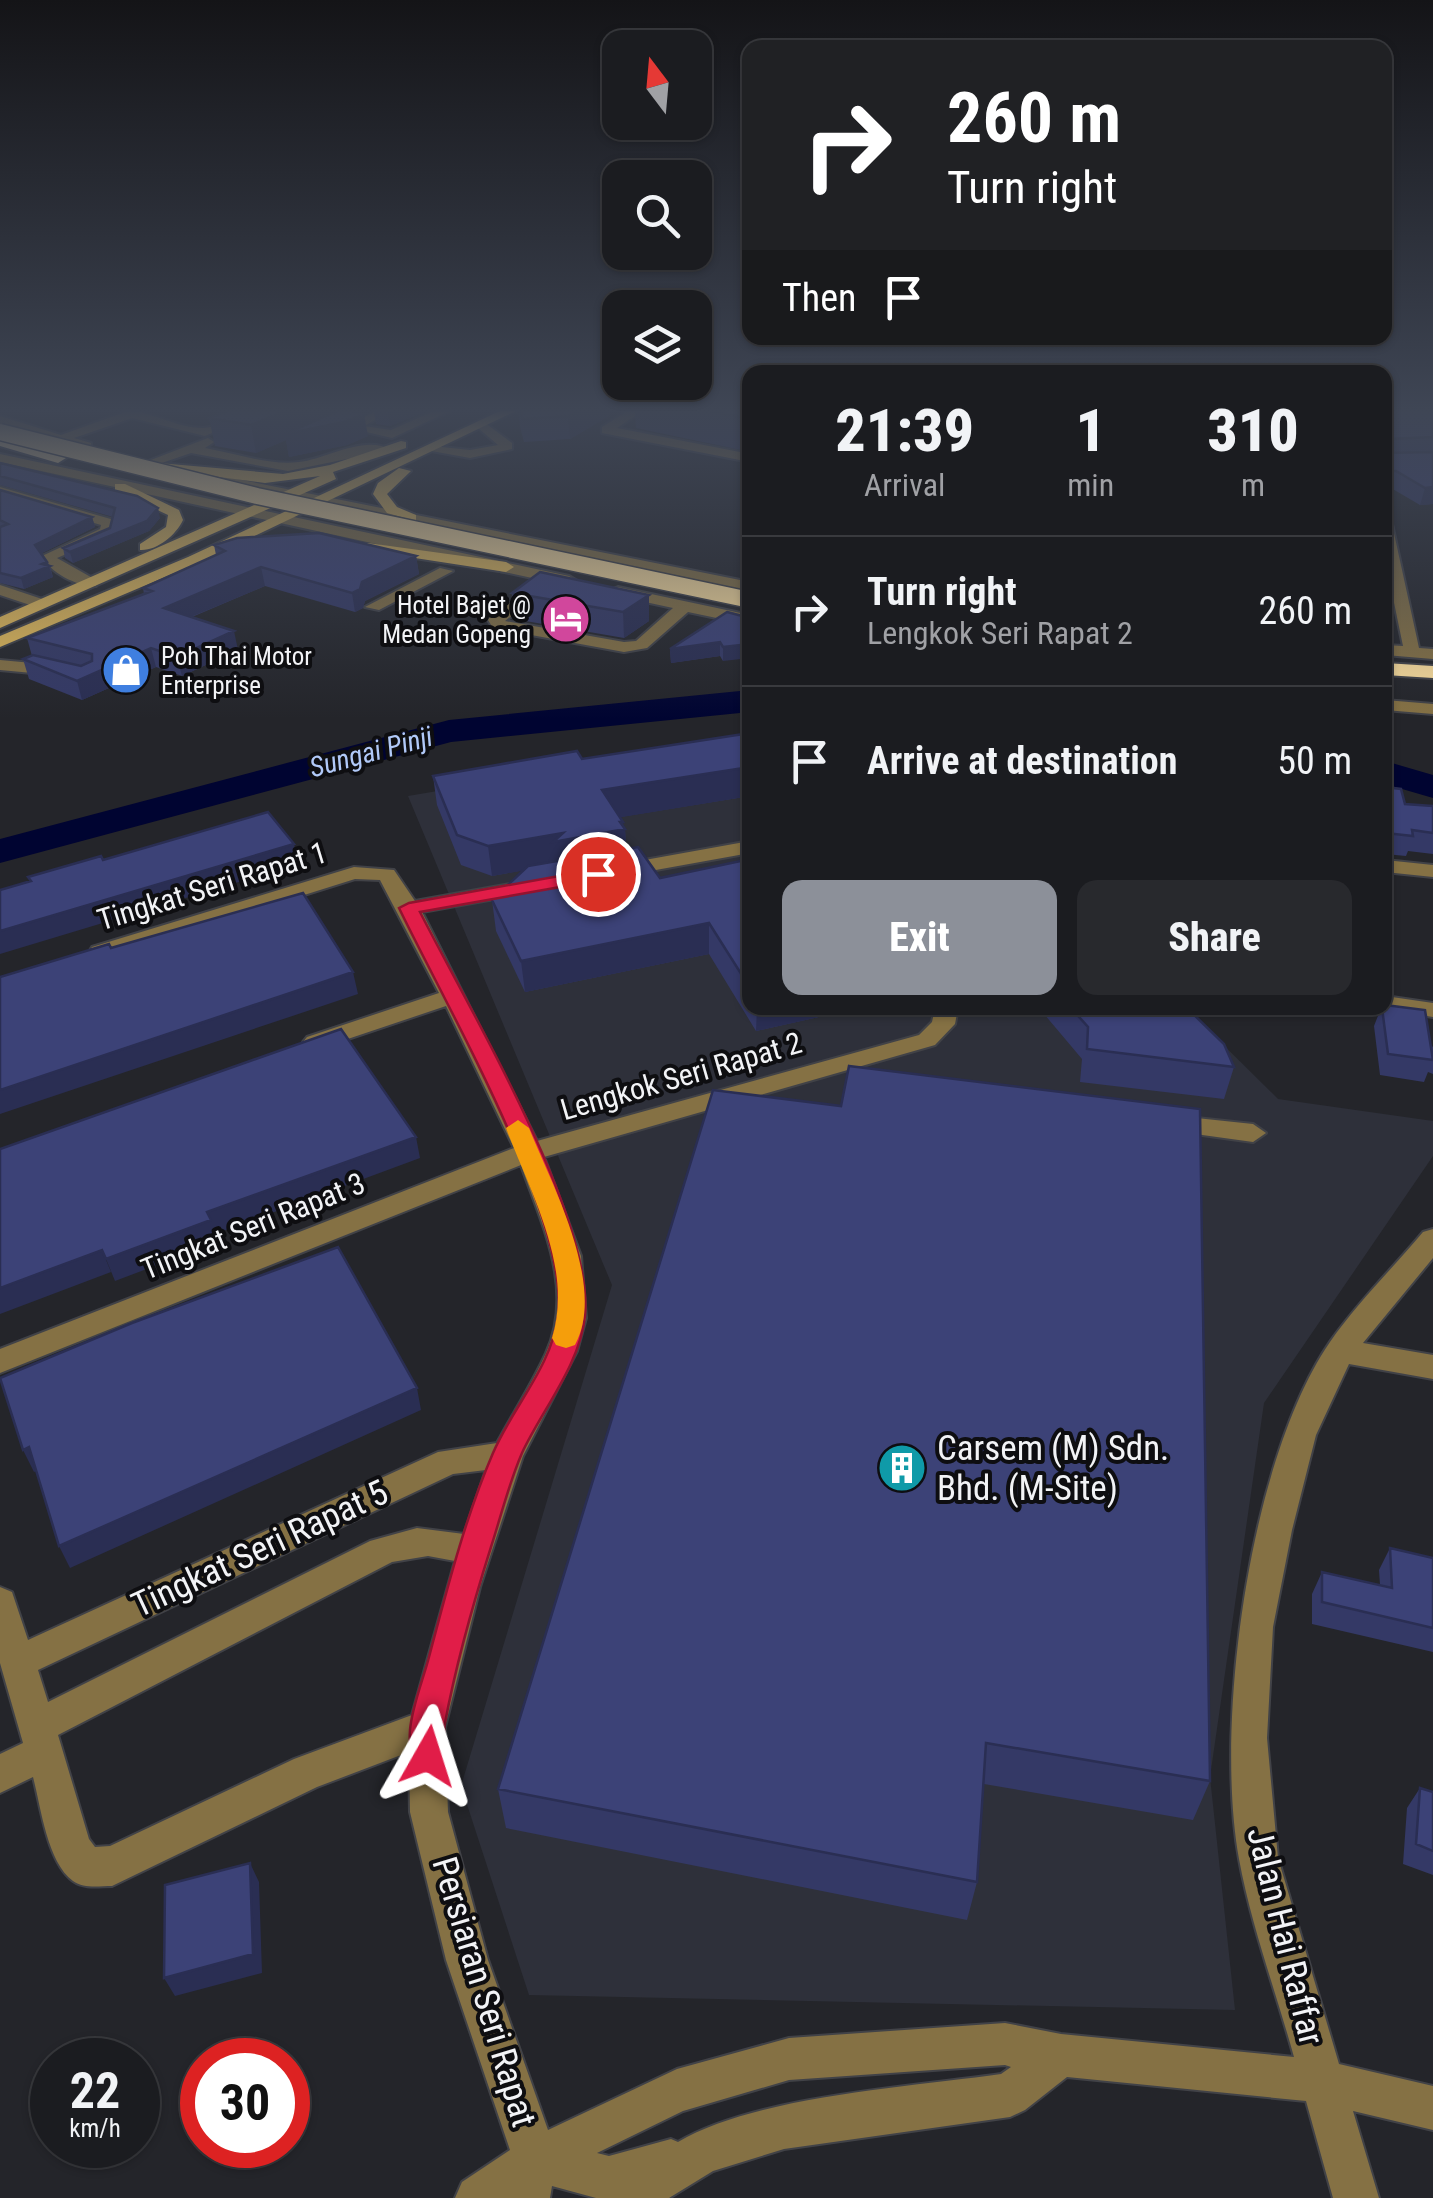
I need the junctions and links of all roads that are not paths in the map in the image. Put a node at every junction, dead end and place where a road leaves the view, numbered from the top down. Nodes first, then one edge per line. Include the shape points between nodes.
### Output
1 (76, 514) edge
2 (171, 514) edge
3 (249, 514) joint
4 (291, 514) edge
5 (317, 514) edge
6 (340, 514) edge
7 (390, 514) edge
8 (400, 514) edge
9 (408, 517) junction
10 (278, 520) junction
11 (296, 540) edge
12 (270, 542) edge
13 (380, 544) junction
14 (1392, 548) edge
15 (193, 560) junction
16 (506, 568) joint
17 (445, 571) junction
18 (110, 574) junction
19 (553, 578) junction
20 (92, 582) junction
21 (742, 585) edge
22 (591, 586) edge
23 (0, 590) edge
24 (535, 590) junction
25 (742, 598) edge
26 (573, 599) edge
27 (42, 604) junction
28 (685, 606) junction
29 (373, 607) dead end
30 (742, 608) edge
31 (742, 618) edge
32 (669, 620) junction
33 (0, 623) edge
34 (718, 631) edge
35 (0, 642) edge
36 (1392, 652) edge
37 (1392, 659) edge
38 (1426, 662) edge
39 (0, 664) edge
40 (1392, 669) edge
41 (71, 674) edge
42 (1392, 706) edge
43 (1425, 709) edge
44 (742, 849) edge
45 (1392, 867) edge
46 (1433, 871) edge
47 (387, 874) joint
48 (598, 874) edge
49 (560, 881) edge
50 (409, 908) junction
51 (74, 960) edge
52 (452, 996) junction
53 (1392, 1003) edge
54 (1433, 1010) edge
55 (945, 1015) edge
56 (294, 1049) edge
57 (1136, 1120) edge
58 (1254, 1132) dead end
59 (530, 1152) junction
60 (1433, 1240) edge
61 (1340, 1351) junction
62 (0, 1361) edge
63 (1433, 1367) edge
64 (507, 1454) junction
65 (474, 1554) junction
66 (0, 1604) edge
67 (18, 1662) junction
68 (427, 1728) junction
69 (40, 1739) junction
70 (0, 1774) edge
71 (1062, 2055) junction
72 (1320, 2081) junction
73 (1433, 2108) edge
74 (703, 2152) junction
75 (532, 2178) edge
76 (478, 2198) edge
77 (626, 2198) edge
78 (1356, 2198) edge

1 - 20 street via 109,523 106,532 49,556
2 - 18 main road via 172,529
3 - 10 street
3 - 18 main road
4 - 10 main road
5 - 30 highway, bridge
6 - 25 highway, bridge
7 - 9 street
8 - 9 main road
9 - 13 street via 376,520 362,529
9 - 21 street
10 - 13 street
10 - 15 main road
11 - 13 main road
12 - 15 main road
13 - 16 main road
13 - 17 street via 385,558
14 - 38 street
15 - 35 main road
16 - 19 street
17 - 24 street
17 - 29 street
18 - 20 main road
19 - 22 street
19 - 24 street
20 - 27 main road
23 - 27 street
24 - 26 street
24 - 32 street via 496,620 624,648 641,645
27 - 33 main road
28 - 31 street
28 - 32 street
28 - 32 street via 611,598
32 - 34 street
36 - 38 street
37 - 38 highway
38 - 40 highway
39 - 41 street
42 - 43 street
44 - 48 street
45 - 46 street
47 - 50 street, Persiaran Seri Rapat
47 - 51 street, Tingkat Seri Rapat 1 via 354,873
49 - 50 street
50 - 52 street, Persiaran Seri Rapat
52 - 56 street
52 - 59 street, Persiaran Seri Rapat
53 - 54 street
55 - 59 street, Lengkok Seri Rapat 2 via 927,1040 875,1066
57 - 58 street
59 - 62 street, Tingkat Seri Rapat 3
59 - 64 street, Persiaran Seri Rapat via 567,1256 572,1318 562,1351
60 - 61 street, Jalan Hai Raffar
61 - 63 street
61 - 72 street, Jalan Hai Raffar via 1300,1434 1275,1530 1256,1627 1248,1738 1258,1858
64 - 65 street, Persiaran Seri Rapat
64 - 67 street, Tingkat Seri Rapat 5 via 449,1461
65 - 68 street, Persiaran Seri Rapat
65 - 69 street via 450,1542 408,1541 382,1551
66 - 67 street
67 - 69 street
68 - 69 street via 307,1772 112,1866 86,1866 73,1849
68 - 75 street, Persiaran Seri Rapat via 429,1812
69 - 70 street
71 - 72 street
71 - 74 street via 1010,2095 784,2127
71 - 75 street via 1005,2044 789,2060 677,2091
72 - 73 street
72 - 78 street, Jalan Hai Raffar
74 - 75 street via 608,2178
74 - 77 street
75 - 76 street

